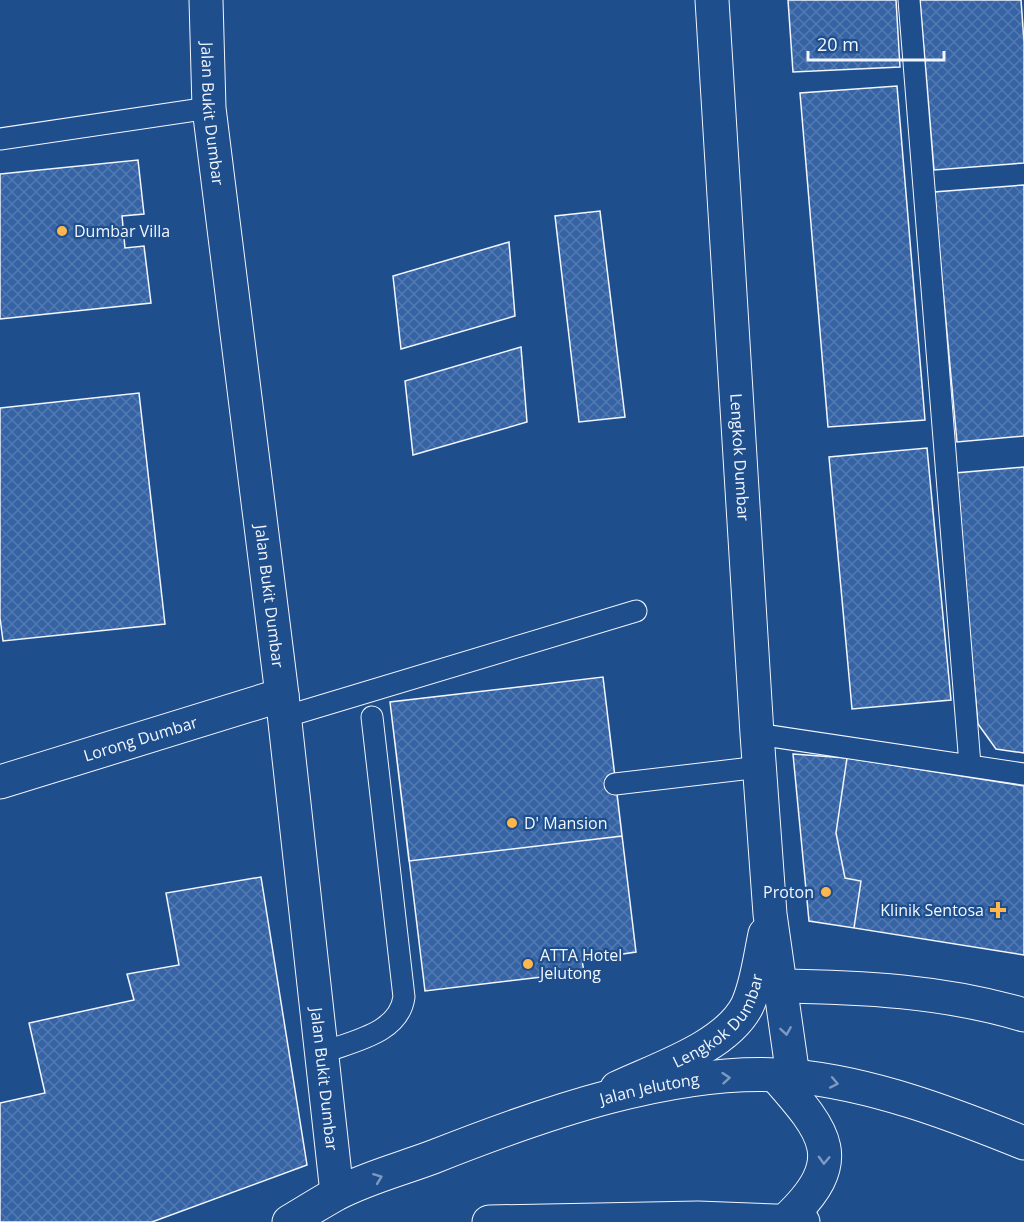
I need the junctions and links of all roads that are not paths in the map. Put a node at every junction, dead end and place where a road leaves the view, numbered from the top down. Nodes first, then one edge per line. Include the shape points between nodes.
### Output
1 (206, 0) edge
2 (712, 0) edge
3 (909, 0) edge
4 (209, 108) junction
5 (0, 139) edge
6 (636, 611) dead end
7 (283, 706) junction
8 (372, 717) dead end
9 (757, 734) junction
10 (970, 765) junction
11 (760, 767) junction
12 (1024, 774) edge
13 (0, 782) edge
14 (615, 784) dead end
15 (771, 914) junction
16 (778, 986) junction
17 (1024, 1015) edge
18 (322, 1053) junction
19 (784, 1076) junction
20 (585, 1103) junction
21 (1024, 1143) edge
22 (337, 1193) junction
23 (794, 1221) edge
24 (289, 1222) edge
25 (489, 1222) edge

1 - 4 street, Jalan Bukit Dumbar
2 - 9 street, Lengkok Dumbar
3 - 10 lane
4 - 5 lane
4 - 7 street, Jalan Bukit Dumbar
6 - 7 lane
7 - 13 street, Lorong Dumbar
7 - 18 street, Jalan Bukit Dumbar
8 - 18 lane via 393,811 405,997 402,1010 386,1028
9 - 10 lane
9 - 11 street, Lengkok Dumbar
10 - 12 lane
11 - 14 lane
11 - 15 street, Lengkok Dumbar
15 - 16 street, Lengkok Dumbar
15 - 20 street, Lengkok Dumbar via 748,1004 735,1025 693,1051
16 - 17 street, Lengkok Dumbar via 857,987 984,1003
16 -> 19 street, Lengkok Dumbar
18 - 22 street, Jalan Bukit Dumbar
20 -> 19 street, Jalan Jelutong via 688,1082
19 -> 21 street, Jalan Jelutong via 835,1082 938,1109
19 -> 23 street via 823,1138 826,1161 821,1180
22 -> 20 street, Jalan Jelutong
22 - 24 street, Jalan Jelutong
23 - 25 street via 698,1218

